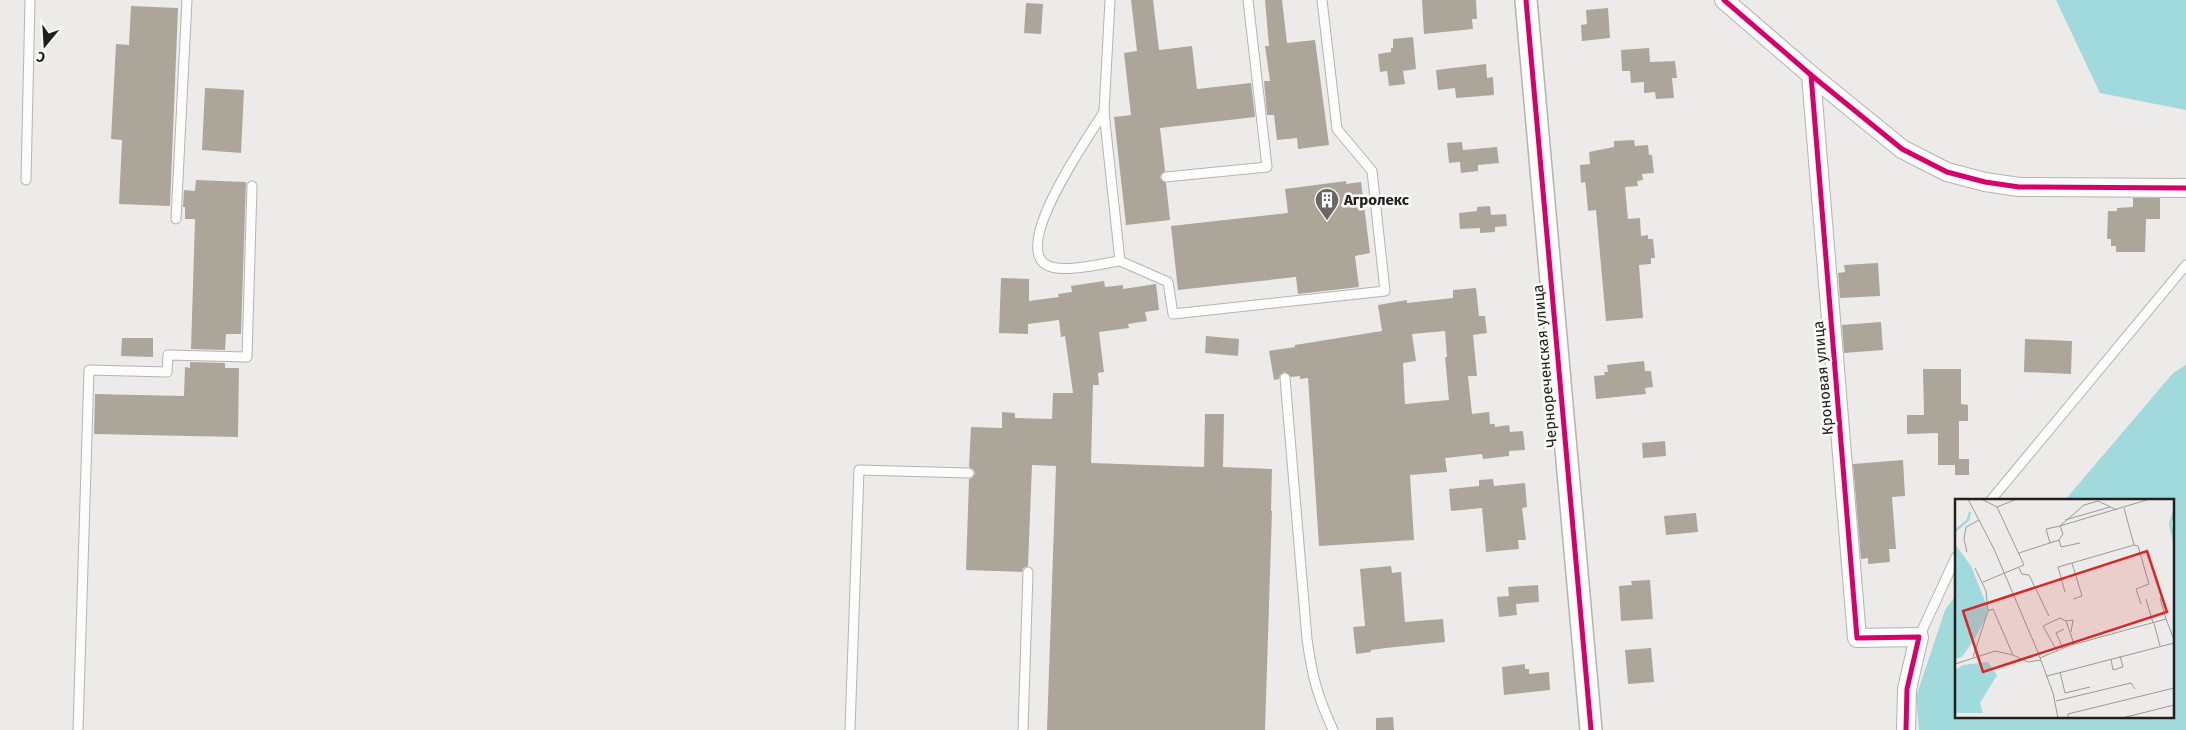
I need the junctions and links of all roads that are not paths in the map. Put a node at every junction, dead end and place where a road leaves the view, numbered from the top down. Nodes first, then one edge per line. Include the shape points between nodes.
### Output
1 (30, 0) edge
2 (187, 0) edge
3 (1110, 0) edge
4 (1248, 0) edge
5 (1322, 0) edge
6 (1526, 0) edge
7 (1724, 0) edge
8 (1811, 75) junction
9 (1104, 112) junction
10 (1166, 177) dead end
11 (26, 180) dead end
12 (252, 186) dead end
13 (2186, 188) edge
14 (176, 219) dead end
15 (1120, 261) junction
16 (2186, 265) edge
17 (1285, 378) dead end
18 (969, 473) dead end
19 (1993, 499) edge
20 (1955, 559) edge
21 (1028, 572) dead end
22 (1919, 637) junction
23 (78, 730) edge
24 (850, 730) edge
25 (1023, 730) edge
26 (1333, 730) edge
27 (1591, 730) edge
28 (1906, 730) edge

1 - 11 lane
2 - 14 lane
3 - 9 lane
4 - 10 lane via 1267,167
5 - 15 lane via 1337,129 1372,171 1385,291 1173,314 1168,282
6 - 27 street, Чернореченская улица
7 - 8 street
8 - 13 street via 1902,149 1947,172 2019,187
8 - 22 street, Кроновая улица via 1857,638
9 - 15 lane
9 - 15 lane via 1064,176 1039,229 1037,249 1045,264 1063,269
12 - 23 lane via 246,357 168,355 167,372 89,370
16 - 19 lane
17 - 26 lane via 1308,648 1318,698
18 - 24 lane via 859,470
20 - 22 lane
21 - 25 lane
22 - 28 street via 1907,688

